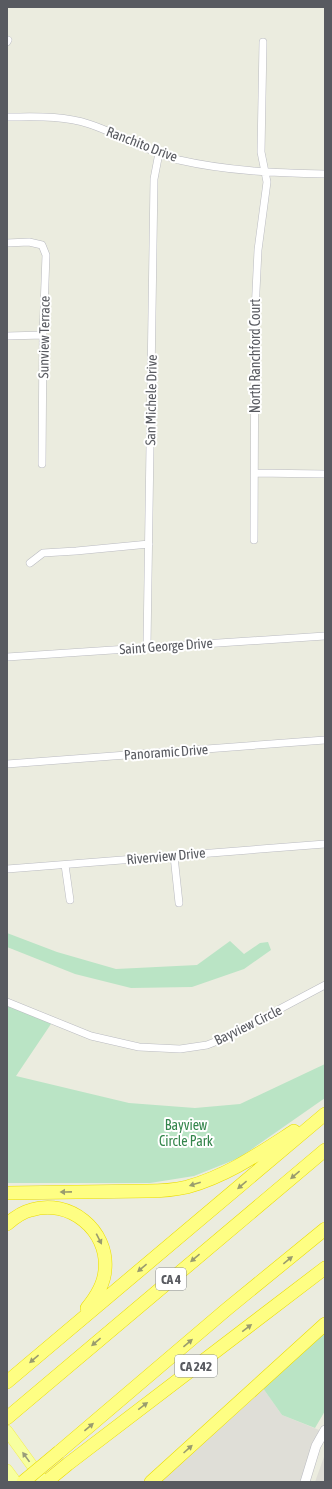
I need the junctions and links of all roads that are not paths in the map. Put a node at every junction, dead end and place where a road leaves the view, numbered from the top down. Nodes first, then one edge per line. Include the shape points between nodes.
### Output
1 (263, 42) dead end
2 (7, 117) edge
3 (159, 154) junction
4 (266, 172) junction
5 (325, 174) edge
6 (7, 243) edge
7 (43, 335) junction
8 (7, 336) edge
9 (42, 464) dead end
10 (255, 473) junction
11 (325, 474) edge
12 (254, 540) dead end
13 (149, 544) junction
14 (30, 563) dead end
15 (325, 636) edge
16 (147, 646) junction
17 (7, 656) edge
18 (325, 740) edge
19 (7, 764) edge
20 (325, 844) edge
21 (174, 856) junction
22 (65, 865) junction
23 (7, 869) edge
24 (70, 900) dead end
25 (179, 903) dead end
26 (325, 985) edge
27 (7, 1002) edge
28 (325, 1109) edge
29 (325, 1114) edge
30 (325, 1150) edge
31 (7, 1193) edge
32 (7, 1224) edge
33 (325, 1229) edge
34 (325, 1268) edge
35 (325, 1324) edge
36 (325, 1330) edge
37 (60, 1337) junction
38 (276, 1370) junction
39 (7, 1382) edge
40 (7, 1418) edge
41 (325, 1430) edge
42 (7, 1431) edge
43 (7, 1470) edge
44 (154, 1480) edge
45 (16, 1482) edge
46 (23, 1482) edge
47 (45, 1482) edge
48 (304, 1482) edge

1 - 4 street, North Ranchford Court via 261,152
2 - 3 street, Ranchito Drive via 62,118 88,124
3 - 4 street, Ranchito Drive via 219,168
3 - 13 street, San Michele Drive via 154,186
4 - 5 street, Ranchito Drive
4 - 10 street, North Ranchford Court via 268,182 258,250 255,312
6 - 7 street, Sunview Terrace via 29,242 42,245 46,255
7 - 8 street
7 - 9 street, Sunview Terrace
10 - 11 street
10 - 12 street, North Ranchford Court
13 - 14 street via 43,553
13 - 16 street, San Michele Drive
15 - 16 street, Saint George Drive
16 - 17 street, Saint George Drive
18 - 19 street, Panoramic Drive
20 - 21 street, Riverview Drive
21 - 22 street, Riverview Drive
21 - 25 street
22 - 23 street, Riverview Drive
22 - 24 street
26 - 27 street, Bayview Circle via 225,1038 207,1045 180,1049 139,1047 91,1036
28 -> 31 highway via 245,1163 212,1179 186,1187 147,1191
29 -> 37 highway
30 -> 40 highway, CA 4
32 -> 37 highway via 30,1210 45,1207 61,1209 86,1221 102,1242 105,1256 103,1283 88,1307
46 -> 33 highway, bridge
47 -> 34 highway, CA 242
35 - 38 highway
36 - 38 highway
37 -> 39 highway
44 -> 38 highway
41 - 48 street via 316,1446
47 -> 42 main road
43 - 45 main road

